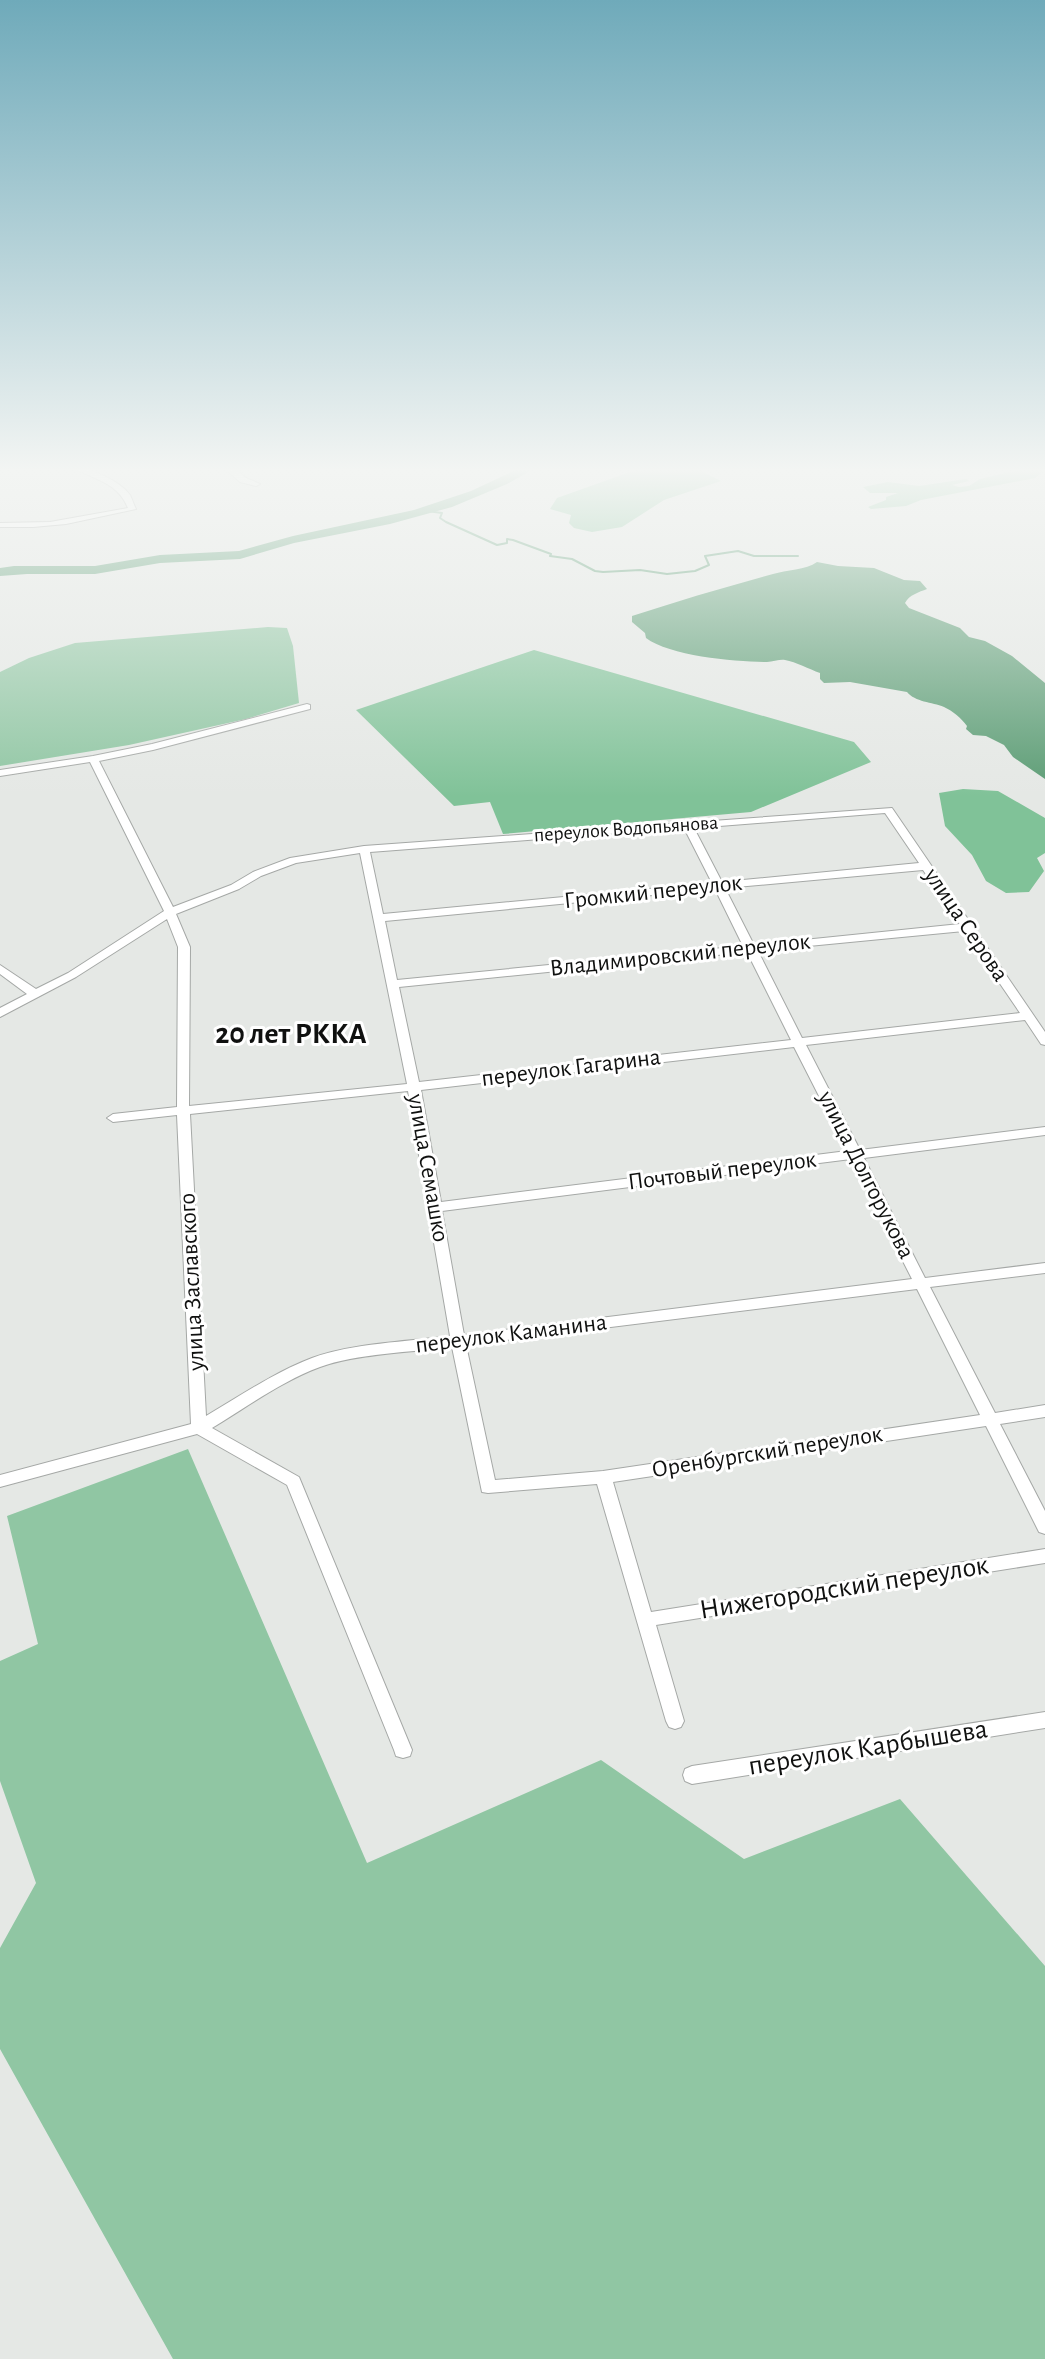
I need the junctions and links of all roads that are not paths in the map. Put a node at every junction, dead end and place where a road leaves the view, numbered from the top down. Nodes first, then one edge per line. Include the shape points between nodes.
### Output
1 (307, 707) dead end
2 (93, 759) junction
3 (0, 773) edge
4 (888, 810) joint
5 (687, 824) junction
6 (364, 849) junction
7 (926, 866) junction
8 (718, 885) junction
9 (170, 912) junction
10 (379, 918) junction
11 (967, 927) junction
12 (750, 948) junction
13 (0, 968) edge
14 (393, 984) junction
15 (36, 995) junction
16 (0, 1013) edge
17 (1028, 1016) junction
18 (1045, 1041) edge
19 (798, 1042) junction
20 (414, 1087) junction
21 (183, 1110) junction
22 (113, 1118) dead end
23 (1045, 1131) edge
24 (855, 1154) junction
25 (435, 1207) junction
26 (1045, 1268) edge
27 (922, 1283) junction
28 (458, 1341) junction
29 (1045, 1411) edge
30 (988, 1418) junction
31 (199, 1428) junction
32 (603, 1477) junction
33 (0, 1481) edge
34 (488, 1488) joint
35 (1045, 1527) edge
36 (1045, 1556) edge
37 (644, 1620) junction
38 (1045, 1720) edge
39 (675, 1721) dead end
40 (403, 1750) dead end
41 (692, 1775) dead end

1 - 2 street
2 - 3 street
2 - 9 street, улица Заславского
4 - 5 street, переулок Водопьянова
4 - 7 street, улица Серова
5 - 6 street, переулок Водопьянова
5 - 8 street, улица Долгорукова
6 - 9 street, переулок Водопьянова via 294,860
6 - 10 street, улица Семашко
7 - 8 street, Громкий переулок
7 - 11 street, улица Серова
8 - 10 street, Громкий переулок
8 - 12 street, улица Долгорукова
9 - 15 street, переулок Водопьянова
9 - 21 street, улица Заславского via 184,947
10 - 14 street, улица Семашко
11 - 12 street, Владимировский переулок
11 - 17 street, улица Серова
12 - 14 street, Владимировский переулок
12 - 19 street, улица Долгорукова
13 - 15 street
14 - 20 street, улица Семашко
15 - 16 street, переулок Водопьянова
17 - 18 street, улица Серова
17 - 19 street, переулок Гагарина
19 - 20 street, переулок Гагарина
19 - 24 street, улица Долгорукова
20 - 21 street, переулок Гагарина
20 - 25 street, улица Семашко
21 - 22 street, переулок Гагарина
21 - 31 street, улица Заславского
23 - 24 street, Почтовый переулок
24 - 25 street, Почтовый переулок
24 - 27 street, улица Долгорукова
25 - 28 street, улица Семашко
26 - 27 street, переулок Каманина
27 - 28 street, переулок Каманина
27 - 30 street, улица Долгорукова
28 - 31 street, переулок Каманина via 317,1362
28 - 34 street, улица Семашко
29 - 30 street, Оренбургский переулок
30 - 32 street, Оренбургский переулок
30 - 35 street, улица Долгорукова
31 - 33 street, переулок Каманина
31 - 40 street via 293,1480
32 - 34 street, Оренбургский переулок
32 - 37 street
36 - 37 street, Нижегородский переулок
37 - 39 street
38 - 41 street, переулок Карбышева

